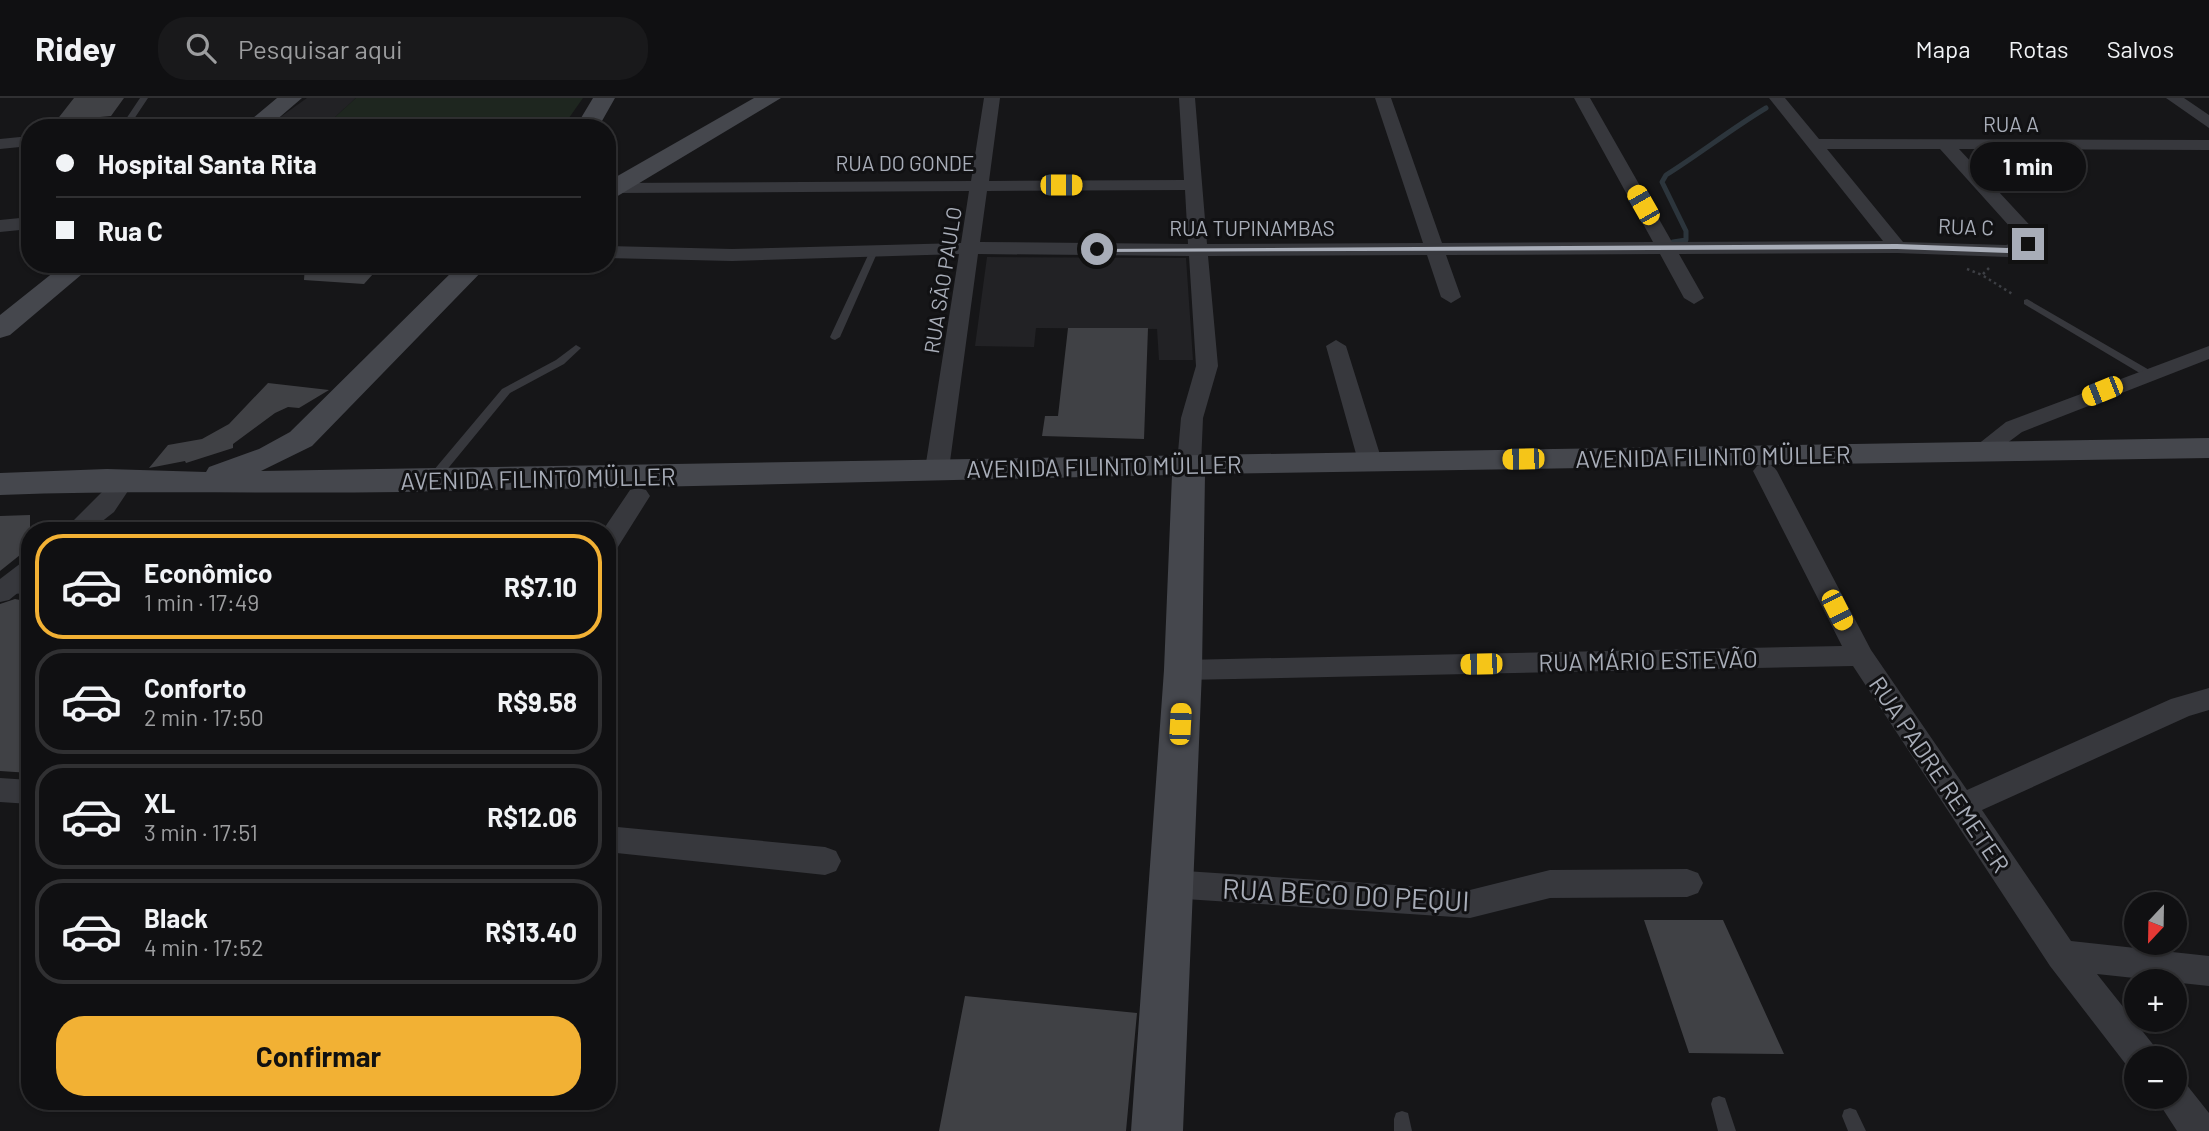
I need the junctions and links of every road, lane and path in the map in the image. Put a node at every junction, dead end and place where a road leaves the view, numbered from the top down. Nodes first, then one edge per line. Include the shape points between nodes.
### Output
1 (144, 98) edge
2 (291, 98) edge
3 (604, 98) edge
4 (770, 98) edge
5 (992, 98) edge
6 (1187, 98) edge
7 (1383, 98) edge
8 (1582, 98) edge
9 (1777, 98) edge
10 (2174, 98) edge
11 (130, 119) edge
12 (264, 119) edge
13 (591, 119) edge
14 (2209, 123) edge
15 (21, 142) edge
16 (0, 144) edge
17 (1814, 144) junction
18 (2209, 145) edge
19 (1946, 146) junction
20 (980, 184) junction
21 (1195, 185) junction
22 (616, 187) edge
23 (616, 190) edge
24 (21, 224) edge
25 (0, 226) edge
26 (1897, 247) junction
27 (970, 248) junction
28 (1667, 248) junction
29 (1434, 249) junction
30 (1199, 250) junction
31 (874, 251) junction
32 (2008, 251) junction
33 (616, 252) edge
34 (70, 273) edge
35 (468, 273) edge
36 (1451, 297) dead end
37 (1694, 298) dead end
38 (2027, 302) joint
39 (0, 329) edge
40 (835, 337) dead end
41 (1336, 346) dead end
42 (576, 348) dead end
43 (2209, 352) edge
44 (2147, 373) junction
45 (301, 439) junction
46 (2209, 448) edge
47 (1979, 453) junction
48 (1370, 461) junction
49 (2209, 463) edge
50 (937, 469) junction
51 (1765, 471) junction
52 (1200, 475) junction
53 (311, 481) junction
54 (431, 481) junction
55 (196, 483) junction
56 (0, 484) edge
57 (106, 493) junction
58 (638, 496) junction
59 (0, 508) edge
60 (82, 522) edge
61 (616, 530) edge
62 (21, 576) edge
63 (21, 591) edge
64 (2, 592) edge
65 (1861, 656) junction
66 (1183, 670) junction
67 (2209, 699) edge
68 (0, 790) edge
69 (21, 791) edge
70 (1961, 806) junction
71 (616, 840) edge
72 (825, 861) dead end
73 (1170, 884) junction
74 (1687, 884) dead end
75 (2062, 955) junction
76 (2209, 971) edge
77 (2133, 1046) edge
78 (1719, 1104) dead end
79 (2183, 1109) edge
80 (1160, 1130) edge
81 (1727, 1131) edge
82 (2200, 1131) edge

1 - 11 lane
2 - 12 main road
3 - 13 main road
4 - 22 main road
5 - 20 street, RUA SÃO PAULO
6 - 21 street
7 - 29 street
8 - 28 street
9 - 17 street
10 - 14 street
15 - 16 street
17 - 19 street, RUA A
17 - 26 street
18 - 19 street, RUA A
19 - 32 street, RUA C via 2030,237 2028,244
20 - 21 street, RUA DO GONDE
20 - 23 street, RUA DO GONDE
20 - 27 street, RUA SÃO PAULO
21 - 30 street
24 - 25 street
26 - 28 street, RUA TUPINAMBAS
26 - 32 street, RUA C
27 - 30 street, RUA TUPINAMBAS
27 - 31 street, RUA TUPINAMBAS
27 - 50 street, RUA SÃO PAULO
28 - 29 street, RUA TUPINAMBAS
28 - 37 street
29 - 30 street, RUA TUPINAMBAS
29 - 36 street
30 - 52 street via 1207,366 1192,418
31 - 33 street, RUA TUPINAMBAS
31 - 40 lane
32 - 38 path via 1982,275
34 - 39 main road
35 - 45 main road
38 - 44 lane
41 - 48 street
42 - 54 lane via 506,391
43 - 44 street
44 - 47 street via 2014,427
45 - 53 main road via 292,459 293,471
45 - 55 main road
46 - 47 main road, AVENIDA FILINTO MÜLLER
47 - 48 main road, AVENIDA FILINTO MÜLLER
48 - 52 main road, AVENIDA FILINTO MÜLLER
49 - 51 main road, AVENIDA FILINTO MÜLLER
50 - 52 main road, AVENIDA FILINTO MÜLLER
50 - 54 main road, AVENIDA FILINTO MÜLLER
51 - 52 main road, AVENIDA FILINTO MÜLLER
51 - 65 street, RUA PADRE REMETER
52 - 58 main road, AVENIDA FILINTO MÜLLER
52 - 66 main road
53 - 54 main road, AVENIDA FILINTO MÜLLER
53 - 55 main road, AVENIDA FILINTO MÜLLER
55 - 57 main road via 134,496
56 - 57 main road, AVENIDA FILINTO MÜLLER
57 - 58 main road, AVENIDA FILINTO MÜLLER
57 - 59 main road, AVENIDA FILINTO MÜLLER
57 - 60 street
58 - 61 street
62 - 64 street
63 - 64 lane
65 - 66 street, RUA MÁRIO ESTEVÃO
65 - 70 street, RUA PADRE REMETER
66 - 73 main road
67 - 70 street via 2181,707
68 - 69 street
70 - 75 street, RUA PADRE REMETER
71 - 72 street
73 - 74 street, RUA BECO DO PEQUI via 1470,904 1550,884
73 - 80 main road
75 - 76 street
75 - 77 street, RUA PADRE REMETER
78 - 81 lane
79 - 82 street

